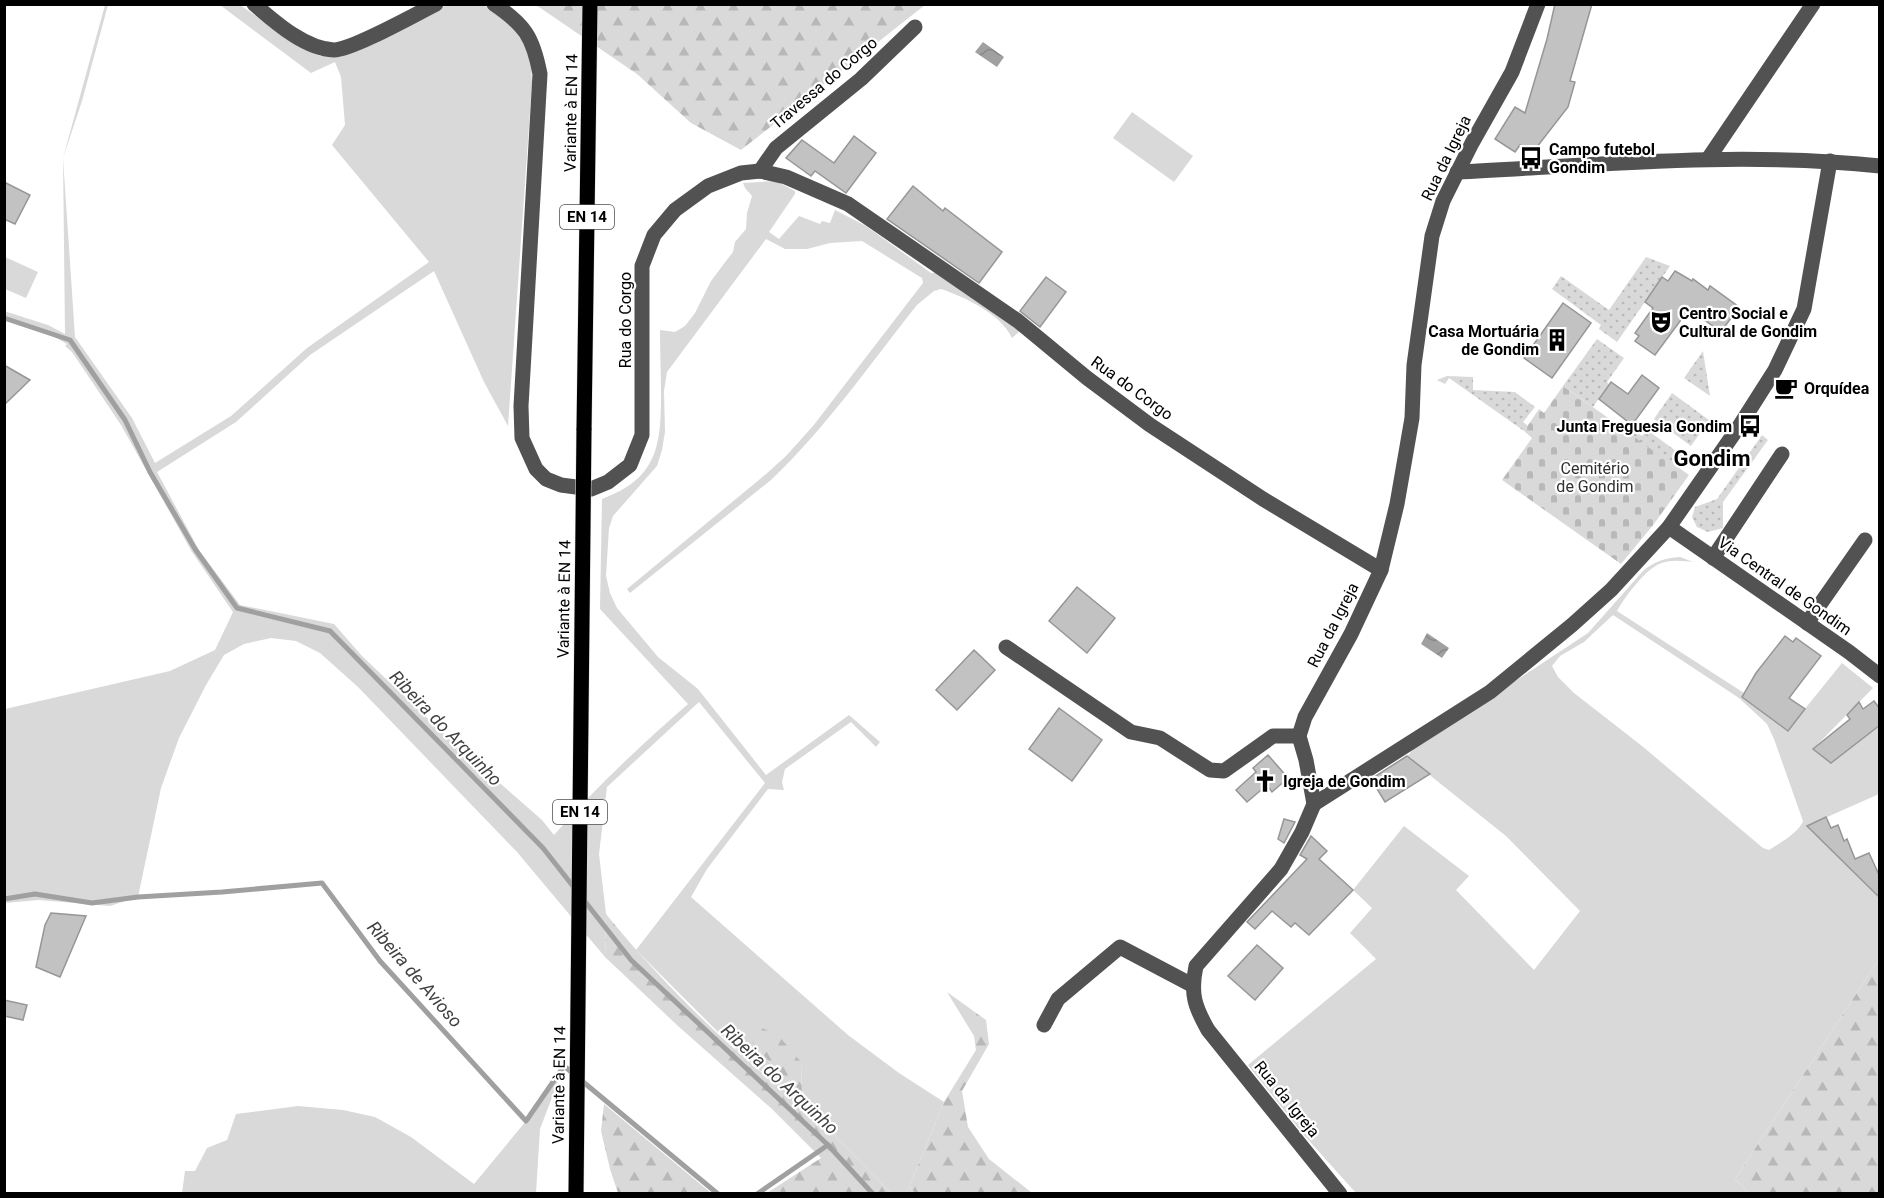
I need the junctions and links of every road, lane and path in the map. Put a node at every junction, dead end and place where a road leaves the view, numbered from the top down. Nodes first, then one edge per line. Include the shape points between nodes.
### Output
1 (254, 4) edge
2 (436, 4) edge
3 (494, 4) edge
4 (590, 4) edge
5 (1538, 4) edge
6 (1812, 4) edge
7 (915, 27) dead end
8 (1708, 159) junction
9 (1830, 161) junction
10 (1880, 166) edge
11 (760, 171) junction
12 (1457, 172) junction
13 (1782, 454) dead end
14 (1669, 527) junction
15 (1865, 540) dead end
16 (1713, 558) junction
17 (1382, 570) junction
18 (1807, 623) junction
19 (1006, 647) dead end
20 (1880, 676) edge
21 (1299, 736) junction
22 (1314, 804) junction
23 (1192, 985) junction
24 (1044, 1024) dead end
25 (576, 1194) edge
26 (1340, 1194) edge

1 - 2 street via 304,41 336,50
3 - 11 street, Rua do Corgo via 525,31 535,48 540,74 521,406 522,438 536,469 546,479 591,489 630,465 642,435 642,266 654,235 675,210 708,186 741,172
4 - 25 main road, Variante à EN 14 / EN 14, bridge
5 - 12 street, Rua da Igreja via 1512,72
6 - 8 street
7 - 11 street, Travessa do Corgo via 861,79 776,148
8 - 9 street
8 - 12 street
9 - 10 street
9 - 14 street via 1804,309 1775,370
11 - 17 street, Rua do Corgo via 786,177 848,204 1018,321 1150,425
12 - 17 street, Rua da Igreja via 1432,236 1414,365 1412,418
13 - 16 street
14 - 16 street, Via Central de Gondim
14 - 22 street via 1611,590 1490,692
15 - 18 street
16 - 18 street, Via Central de Gondim
17 - 21 street, Rua da Igreja via 1305,717
18 - 20 street, Via Central de Gondim
19 - 21 street via 1131,732 1160,738 1210,770 1224,771 1273,736
21 - 22 street
22 - 23 street via 1281,869 1196,966
23 - 24 street via 1120,947 1058,999
23 - 26 street, Rua da Igreja via 1198,1012 1209,1030

